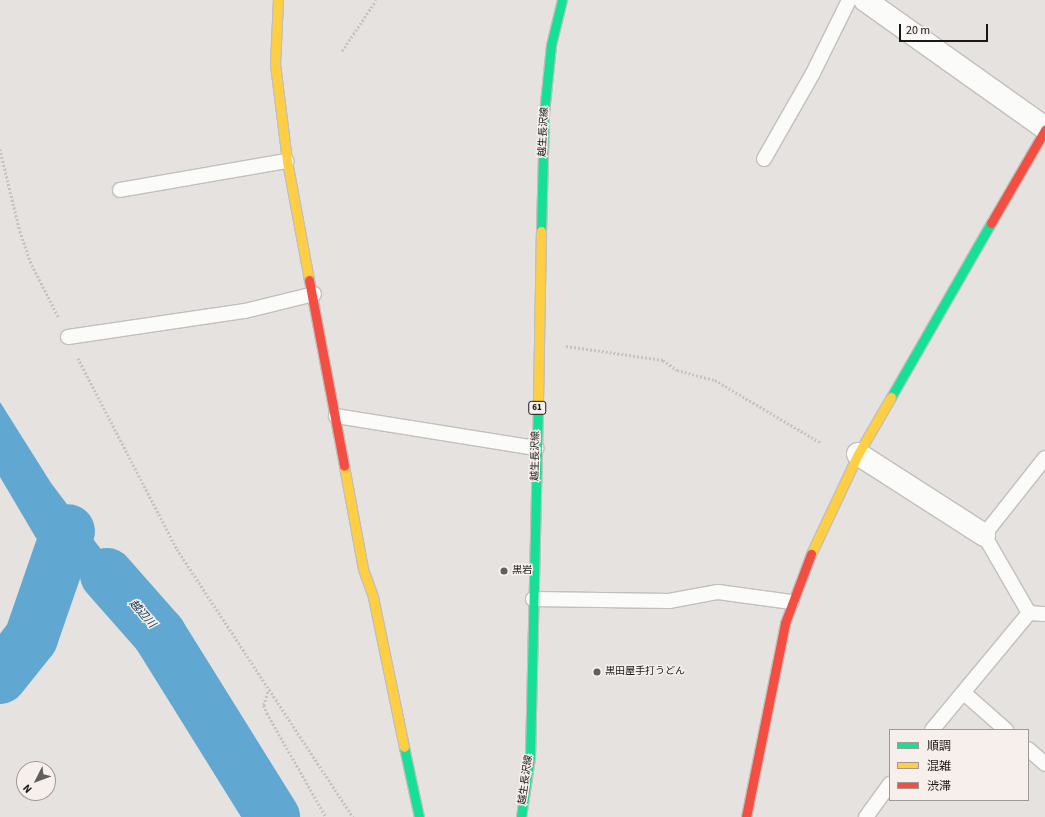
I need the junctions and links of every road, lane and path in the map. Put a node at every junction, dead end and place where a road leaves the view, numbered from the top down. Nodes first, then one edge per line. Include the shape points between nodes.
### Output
1 (278, 0) edge
2 (376, 0) edge
3 (562, 0) edge
4 (848, 0) edge
5 (865, 0) edge
6 (342, 51) dead end
7 (1045, 129) edge
8 (0, 149) edge
9 (764, 159) dead end
10 (287, 161) junction
11 (120, 190) dead end
12 (314, 294) junction
13 (68, 337) junction
14 (538, 341) junction
15 (336, 416) junction
16 (821, 443) dead end
17 (536, 448) junction
18 (858, 454) junction
19 (1045, 458) edge
20 (984, 535) junction
21 (533, 599) junction
22 (791, 602) junction
23 (1029, 612) junction
24 (1045, 614) edge
25 (268, 692) junction
26 (964, 693) junction
27 (933, 729) edge
28 (1005, 729) edge
29 (1029, 750) edge
30 (1045, 764) edge
31 (889, 785) edge
32 (326, 817) edge
33 (353, 817) edge
34 (419, 817) edge
35 (521, 817) edge
36 (746, 817) edge
37 (866, 817) edge

1 - 10 street via 275,64
2 - 6 path
3 - 14 street, 越生長沢線 / 61 via 551,45 544,113
4 - 9 lane via 813,72
5 - 7 street
7 - 18 street
8 - 13 path via 32,265
10 - 11 lane
10 - 12 street
12 - 13 lane via 245,311
12 - 15 street
13 - 25 path via 177,549
14 - 16 path via 662,360 677,370 715,380
14 - 17 street, 越生長沢線 / 61
15 - 17 lane
15 - 34 street via 363,569 373,597
17 - 21 street, 越生長沢線 / 61
18 - 20 street
18 - 22 street via 821,529
19 - 20 lane
20 - 23 lane
21 - 22 lane via 669,601 718,592
21 - 35 street, 越生長沢線 / 61 via 530,758
22 - 36 street
23 - 24 lane
23 - 26 lane
25 - 32 path via 264,705 267,713
25 - 33 path
26 - 27 lane
26 - 28 lane
29 - 30 lane
31 - 37 lane

